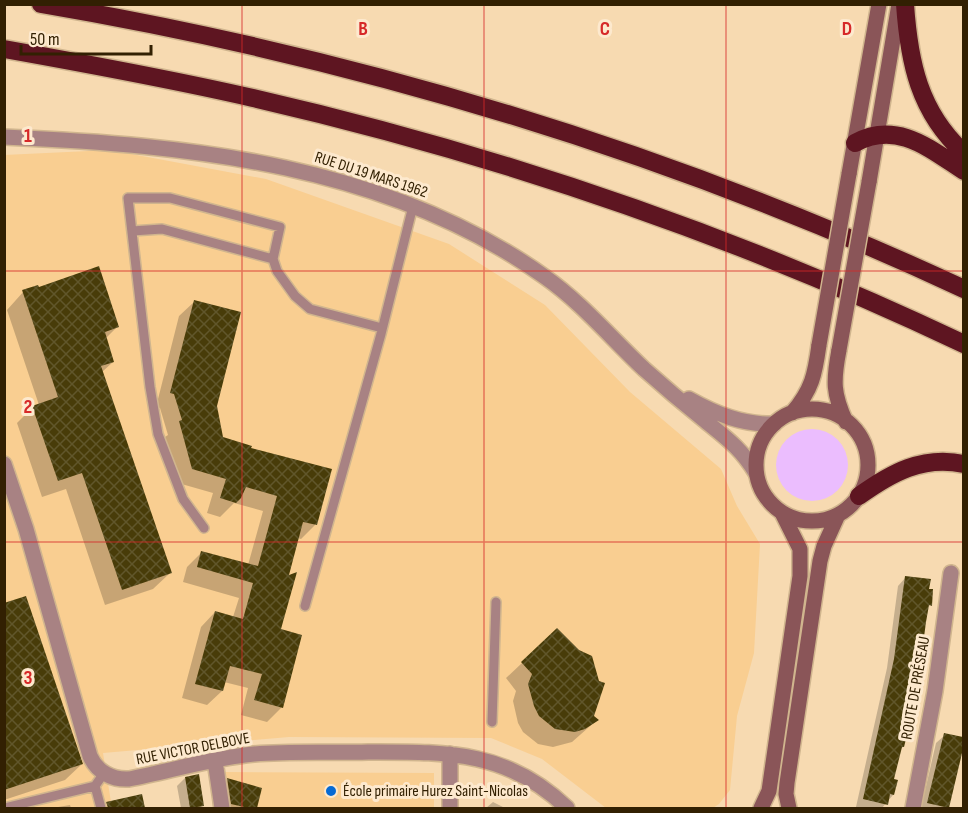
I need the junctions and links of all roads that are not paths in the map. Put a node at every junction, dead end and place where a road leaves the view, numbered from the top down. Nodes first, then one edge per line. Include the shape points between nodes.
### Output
1 (41, 4) edge
2 (879, 4) edge
3 (899, 4) edge
4 (905, 4) edge
5 (4, 49) edge
6 (878, 135) junction
7 (4, 138) edge
8 (855, 143) junction
9 (963, 153) edge
10 (963, 171) edge
11 (413, 206) junction
12 (132, 231) junction
13 (273, 259) junction
14 (963, 289) edge
15 (382, 328) junction
16 (963, 344) edge
17 (668, 389) junction
18 (792, 413) junction
19 (846, 422) junction
20 (774, 424) junction
21 (4, 464) edge
22 (963, 464) edge
23 (756, 473) junction
24 (10, 495) edge
25 (859, 496) junction
26 (782, 513) junction
27 (838, 515) junction
28 (204, 528) dead end
29 (951, 573) dead end
30 (496, 602) dead end
31 (305, 606) dead end
32 (492, 722) dead end
33 (450, 754) junction
34 (215, 761) junction
35 (100, 780) junction
36 (4, 808) edge
37 (101, 808) edge
38 (222, 808) edge
39 (450, 808) edge
40 (567, 808) edge
41 (761, 808) edge
42 (789, 808) edge
43 (913, 808) edge

1 - 14 highway via 308,60 555,130 758,201
2 - 8 main road
3 - 6 main road
4 - 9 highway via 909,51 921,93 938,126
5 - 16 highway via 254,98 491,162 753,252
6 - 8 highway
6 - 10 highway via 917,141
6 - 19 main road, bridge via 834,374
7 - 11 street, RUE DU 19 MARS 1962 via 120,144 220,155 318,176
8 - 18 main road, bridge via 815,373 810,388
11 - 15 lane
11 - 17 street, RUE DU 19 MARS 1962 via 481,237 539,273 574,299
12 - 13 lane via 162,229
12 - 13 lane via 128,198 170,198 280,227
12 - 28 lane via 158,434 183,498
13 - 15 lane via 294,296 310,309
15 - 31 lane
17 - 20 street via 733,419
17 - 23 street via 738,448
18 - 19 main road via 824,411
18 - 20 main road
19 - 25 main road via 862,441 867,459 866,478
20 - 23 main road via 758,449
21 - 24 street
22 - 25 highway via 941,461 913,465
23 - 26 main road via 765,496
24 - 35 street
25 - 27 main road
26 - 27 main road via 809,521
26 - 41 main road via 800,549 800,576 769,791
27 - 42 main road via 824,546 810,621 787,783
29 - 43 street, ROUTE DE PRÉSEAU via 935,691
30 - 32 lane
33 - 34 street, RUE VICTOR DELBOVE via 279,753
33 - 39 street
33 - 40 street, RUE VICTOR DELBOVE via 511,770 541,786
34 - 35 street, RUE VICTOR DELBOVE via 129,779
34 - 38 street
35 - 36 lane
35 - 37 lane

